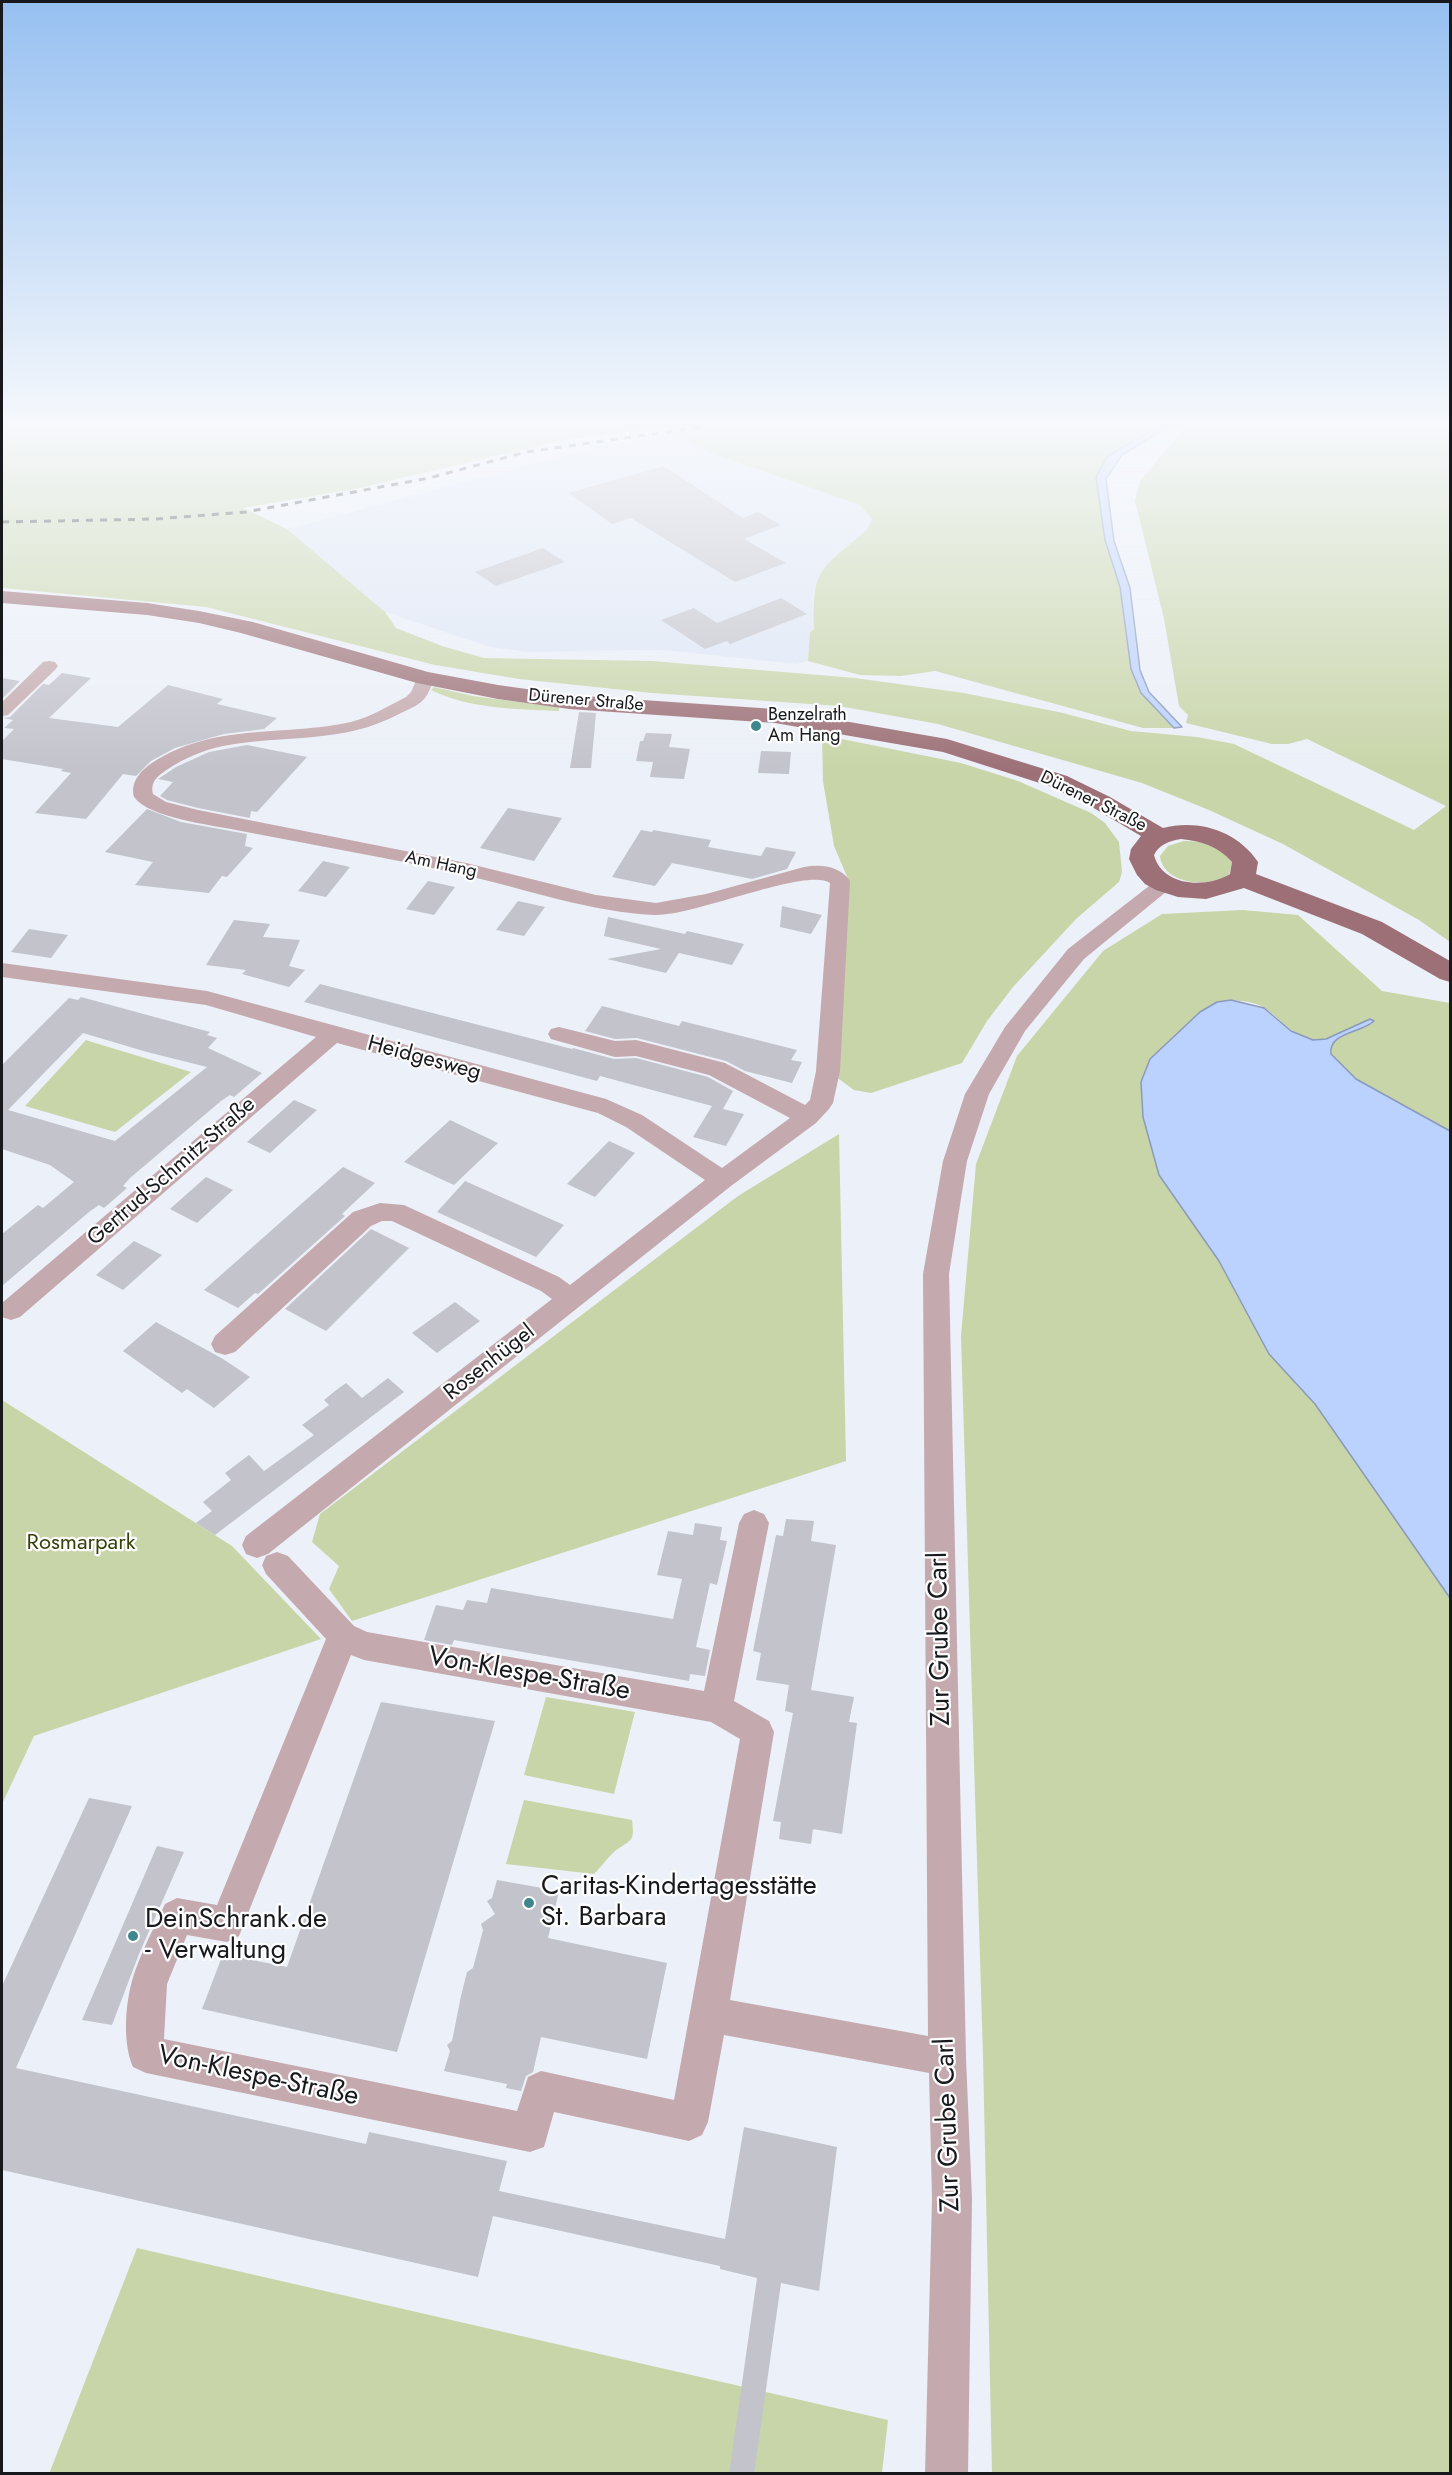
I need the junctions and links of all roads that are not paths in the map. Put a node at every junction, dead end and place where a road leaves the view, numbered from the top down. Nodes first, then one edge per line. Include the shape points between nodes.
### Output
1 (2, 597) edge
2 (49, 666) dead end
3 (425, 678) junction
4 (2, 711) edge
5 (1159, 836) junction
6 (1242, 878) junction
7 (1165, 883) junction
8 (2, 970) edge
9 (1450, 973) edge
10 (333, 1034) junction
11 (559, 1034) dead end
12 (815, 1110) junction
13 (722, 1180) junction
14 (572, 1300) junction
15 (11, 1310) dead end
16 (225, 1344) dead end
17 (754, 1523) dead end
18 (267, 1555) joint
19 (343, 1636) junction
20 (716, 1708) junction
21 (709, 2014) junction
22 (947, 2058) junction
23 (946, 2474) edge

1 - 3 main road, Dürener Straße via 199,617
2 - 4 street
3 - 5 main road, Dürener Straße via 558,700 775,716 947,746 1058,781
3 - 12 street, Am Hang via 412,701 355,727 232,739 185,752 162,764 144,780 144,797 159,806 197,816 466,869 596,901 656,909 718,898 810,871 830,873 840,881 828,1071
5 - 6 main road, Dürener Straße via 1181,831 1220,839 1237,850 1245,862
5 - 7 main road, Dürener Straße via 1145,845 1141,855 1147,870
6 - 7 main road, Dürener Straße via 1211,892
6 - 9 main road via 1372,928
7 - 22 street, Zur Grube Carl via 1076,954 1016,1027 977,1094 955,1161 936,1274
8 - 10 street, Heidgesweg via 207,998
10 - 13 street, Heidgesweg via 606,1107 634,1121
10 - 15 street, Gertrud-Schmitz-Straße
11 - 12 street via 717,1069
12 - 13 street
13 - 14 street, Rosenhügel
14 - 16 street via 550,1284 395,1212 380,1212 362,1219
14 - 18 street, Rosenhügel
17 - 20 street
18 - 19 street, Von-Klespe-Straße
19 - 20 street, Von-Klespe-Straße via 364,1646
19 - 21 street, Von-Klespe-Straße via 227,1924 177,1916 149,1984 146,2054 530,2133 541,2090 689,2122
20 - 21 street, Von-Klespe-Straße via 758,1732
21 - 22 street
22 - 23 street, Zur Grube Carl via 952,2199

